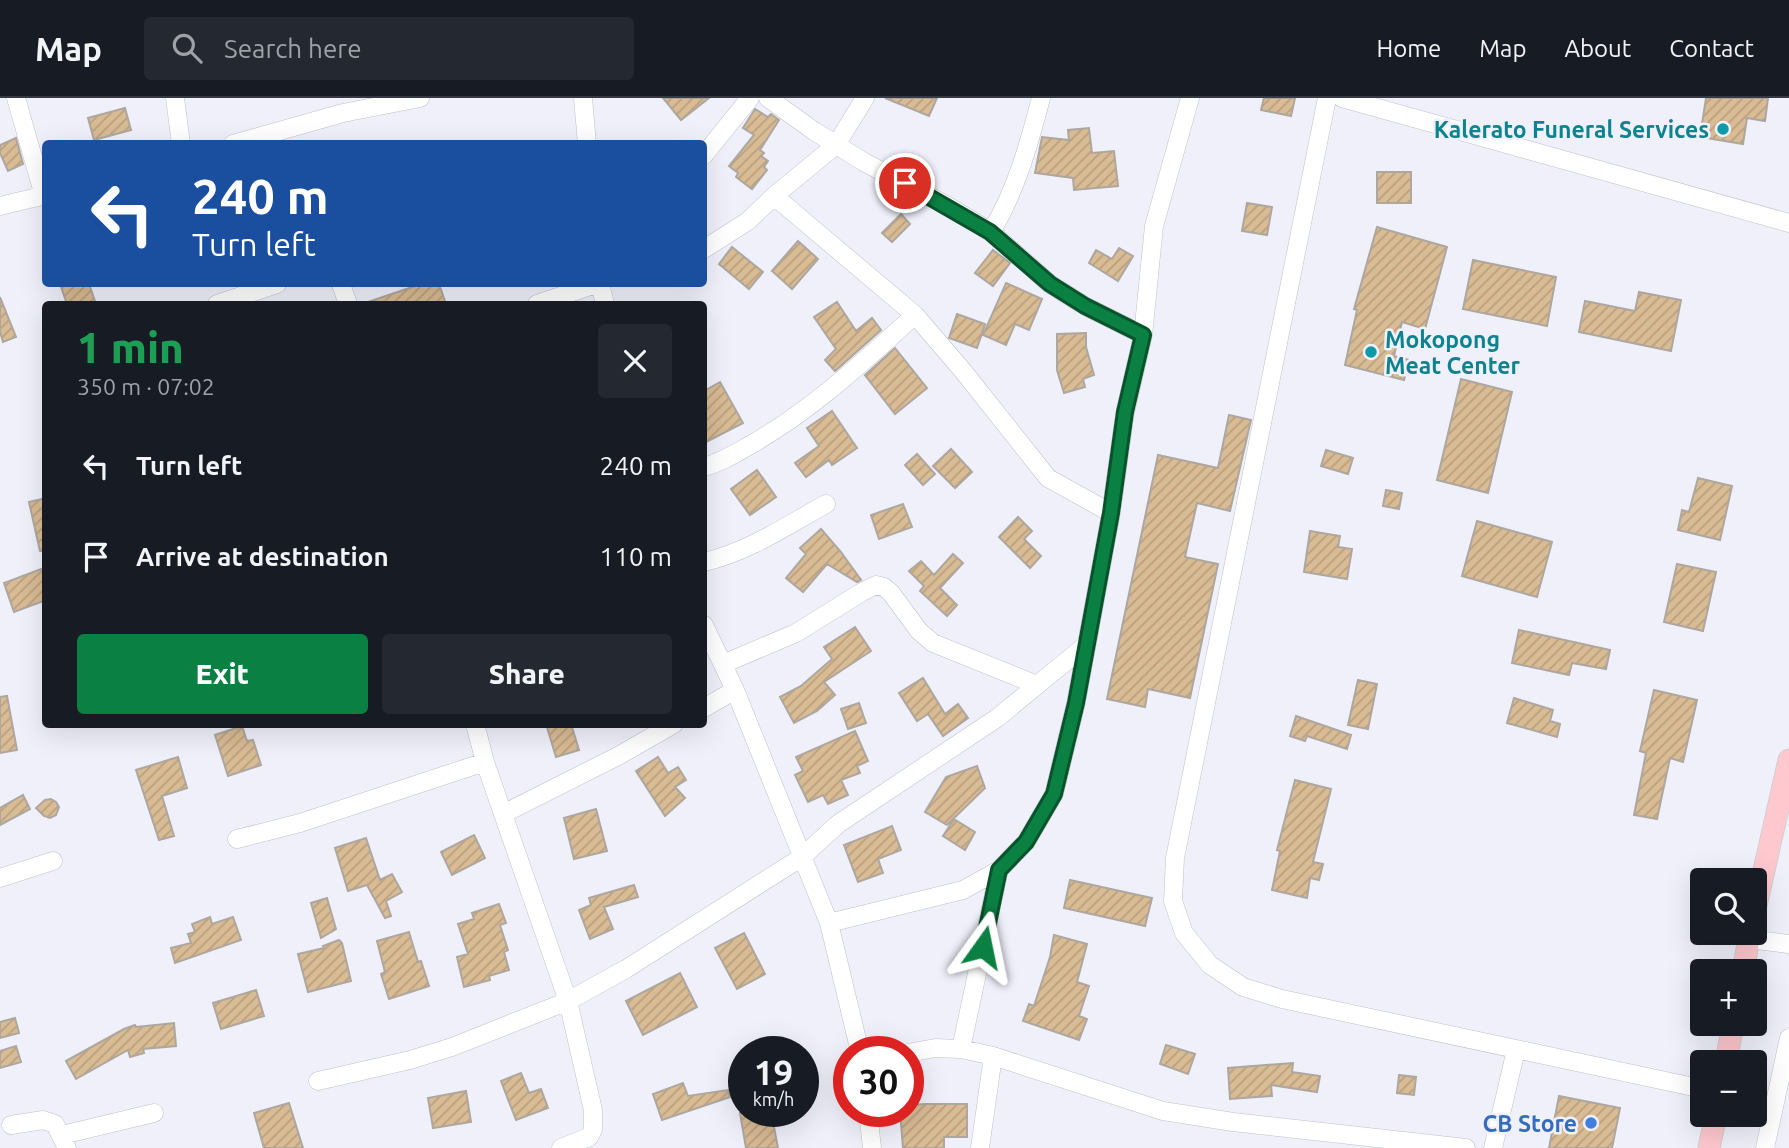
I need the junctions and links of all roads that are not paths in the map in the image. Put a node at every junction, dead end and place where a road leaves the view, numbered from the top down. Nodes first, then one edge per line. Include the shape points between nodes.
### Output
1 (16, 98) edge
2 (175, 98) edge
3 (420, 98) edge
4 (583, 98) edge
5 (751, 98) edge
6 (768, 98) edge
7 (865, 98) edge
8 (1041, 98) edge
9 (1189, 98) edge
10 (1327, 98) edge
11 (1342, 98) edge
12 (342, 105) edge
13 (293, 126) junction
14 (180, 140) edge
15 (246, 140) edge
16 (297, 140) edge
17 (587, 140) edge
18 (836, 145) junction
19 (707, 151) edge
20 (42, 185) edge
21 (42, 196) edge
22 (774, 196) junction
23 (0, 206) edge
24 (1789, 223) edge
25 (990, 232) junction
26 (707, 247) edge
27 (268, 287) edge
28 (589, 287) edge
29 (226, 301) edge
30 (546, 301) edge
31 (915, 315) junction
32 (1143, 335) junction
33 (707, 466) edge
34 (826, 504) dead end
35 (1111, 513) junction
36 (707, 561) edge
37 (707, 631) edge
38 (1086, 645) junction
39 (723, 664) junction
40 (1037, 685) junction
41 (735, 690) junction
42 (707, 706) edge
43 (476, 728) edge
44 (667, 728) edge
45 (1789, 760) edge
46 (485, 762) junction
47 (503, 814) junction
48 (237, 839) dead end
49 (802, 857) junction
50 (53, 861) dead end
51 (1765, 868) edge
52 (999, 870) junction
53 (0, 878) edge
54 (829, 923) junction
55 (1767, 940) edge
56 (1789, 944) edge
57 (568, 1001) junction
58 (856, 1036) edge
59 (1789, 1038) edge
60 (961, 1049) junction
61 (924, 1050) edge
62 (1516, 1050) junction
63 (993, 1056) junction
64 (1786, 1073) edge
65 (318, 1081) dead end
66 (1690, 1086) edge
67 (154, 1113) dead end
68 (11, 1125) dead end
69 (870, 1127) edge
70 (1713, 1127) edge
71 (64, 1142) edge
72 (561, 1148) edge
73 (872, 1148) edge
74 (980, 1148) edge
75 (1466, 1148) edge
76 (1493, 1148) edge
77 (1709, 1148) edge
78 (1765, 1148) edge

1 - 20 street
2 - 14 street
3 - 12 street
4 - 17 street
5 - 19 street
6 - 18 street
7 - 18 street
8 - 25 street via 1028,147 1003,212
9 - 32 street via 1154,226
10 - 62 street via 1175,858 1173,901 1184,933 1210,965 1243,988
11 - 24 street
12 - 13 street
13 - 15 street
13 - 16 street
18 - 22 street
18 - 25 street
21 - 23 street
22 - 26 street
22 - 31 street
25 - 32 street via 1050,284
27 - 29 street
28 - 30 street
31 - 33 street via 831,391 778,429
31 - 35 street via 1048,478
32 - 35 street via 1125,412
34 - 36 street via 727,557
35 - 38 street
37 - 39 street
38 - 40 street
38 - 52 street via 1054,794 1026,842
39 - 40 street via 796,633 876,585 891,593 933,643
39 - 41 street
40 - 49 street via 997,718 838,824
41 - 42 street
41 - 49 street
43 - 46 street
44 - 47 street
45 - 51 main road
46 - 47 street
46 - 48 street via 312,820
47 - 57 street
49 - 54 street
49 - 57 street
50 - 53 street
52 - 54 street via 963,890
52 - 60 street
54 - 58 street
55 - 56 street
57 - 65 street via 452,1047
57 - 72 street via 593,1111 593,1130 584,1141
59 - 64 street
60 - 61 street
60 - 63 street
62 - 66 street
62 - 76 street
63 - 74 street
63 - 75 street via 1163,1111
64 - 78 street
67 - 71 street
68 - 71 street via 43,1120 55,1124
69 - 73 street
70 - 77 main road

